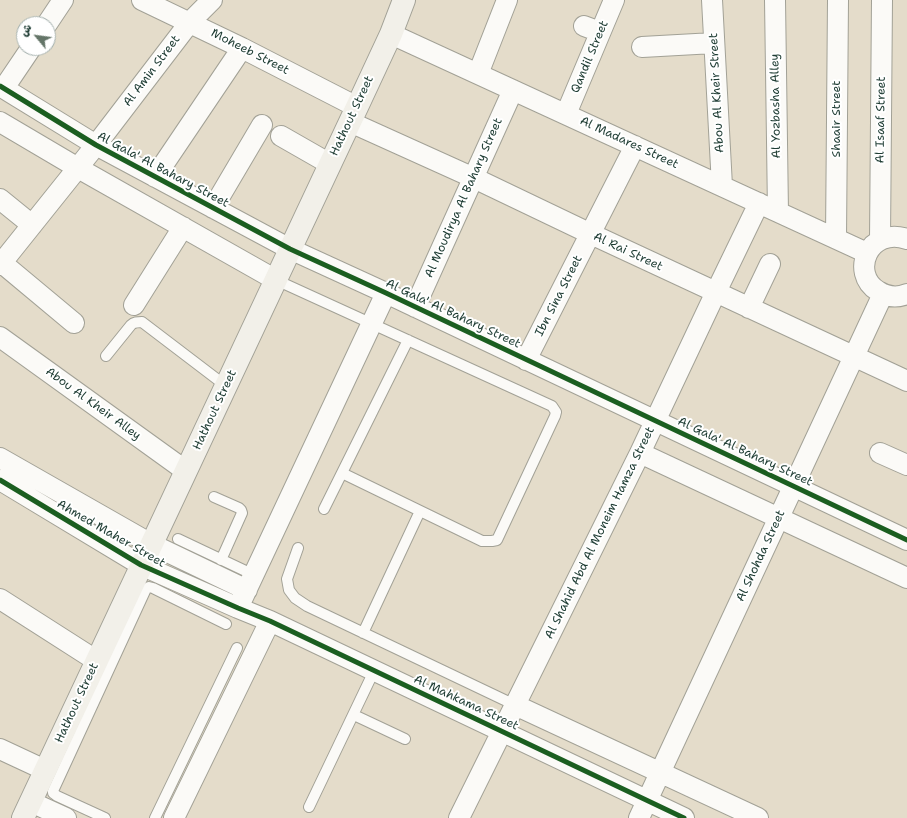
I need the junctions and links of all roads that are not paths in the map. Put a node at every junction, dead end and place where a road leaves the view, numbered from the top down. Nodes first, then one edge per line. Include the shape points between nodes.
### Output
1 (64, 0) edge
2 (142, 0) edge
3 (212, 0) edge
4 (404, 0) edge
5 (507, 0) edge
6 (614, 0) edge
7 (712, 0) edge
8 (774, 0) edge
9 (838, 0) edge
10 (882, 0) edge
11 (53, 16) edge
12 (190, 22) junction
13 (391, 34) junction
14 (714, 43) junction
15 (642, 47) dead end
16 (242, 48) junction
17 (25, 56) edge
18 (478, 74) junction
19 (2, 87) edge
20 (513, 90) junction
21 (353, 114) junction
22 (566, 114) junction
23 (0, 122) edge
24 (262, 125) dead end
25 (281, 136) dead end
26 (96, 146) junction
27 (635, 146) junction
28 (330, 164) junction
29 (78, 168) junction
30 (154, 177) junction
31 (474, 178) junction
32 (722, 186) junction
33 (0, 199) edge
34 (759, 203) junction
35 (212, 208) junction
36 (778, 212) junction
37 (32, 225) junction
38 (183, 226) junction
39 (590, 234) junction
40 (836, 238) junction
41 (907, 239) edge
42 (874, 246) junction
43 (290, 249) junction
44 (1, 264) edge
45 (770, 264) dead end
46 (276, 280) junction
47 (716, 292) junction
48 (386, 293) junction
49 (883, 294) junction
50 (907, 294) edge
51 (134, 305) dead end
52 (415, 307) junction
53 (749, 308) junction
54 (74, 323) dead end
55 (371, 323) junction
56 (0, 337) edge
57 (408, 340) junction
58 (106, 356) dead end
59 (854, 357) junction
60 (526, 360) junction
61 (907, 381) edge
62 (226, 386) junction
63 (655, 421) junction
64 (640, 453) junction
65 (880, 453) dead end
66 (0, 458) edge
67 (907, 465) edge
68 (186, 471) junction
69 (342, 473) junction
70 (0, 480) edge
71 (793, 486) junction
72 (214, 497) dead end
73 (324, 509) dead end
74 (420, 511) junction
75 (779, 517) junction
76 (178, 539) dead end
77 (907, 540) edge
78 (151, 544) junction
79 (298, 548) dead end
80 (221, 560) junction
81 (141, 565) junction
82 (907, 578) edge
83 (251, 582) junction
84 (0, 599) edge
85 (238, 608) junction
86 (270, 621) junction
87 (226, 624) dead end
88 (363, 633) junction
89 (237, 648) dead end
90 (97, 660) junction
91 (374, 671) junction
92 (515, 705) junction
93 (354, 715) junction
94 (502, 732) junction
95 (405, 739) dead end
96 (0, 748) edge
97 (660, 772) junction
98 (38, 793) edge
99 (309, 807) dead end
100 (643, 809) edge
101 (66, 818) edge
102 (105, 818) edge
103 (155, 818) edge
104 (174, 818) edge
105 (459, 818) edge
106 (684, 818) edge
107 (758, 818) edge

1 - 11 street
2 - 12 street, Moheeb Street
3 - 12 street, Al Amin Street
4 - 13 main road, Hathout Street
5 - 18 street
6 - 22 street, Qandil Street via 592,29
7 - 14 street, Abou Al Kheir Street
8 - 36 street, Al Yozbasha Alley
9 - 40 street, Shaair Street
10 - 42 street, Al Isaaf Street
12 - 16 street, Moheeb Street
12 - 26 street, Al Amin Street
13 - 18 street, Al Madares Street
13 - 21 main road, Hathout Street
14 - 15 street
14 - 32 street, Abou Al Kheir Street
16 - 21 street, Moheeb Street
16 - 30 street
17 - 19 street
18 - 20 street, Al Madares Street
19 - 26 street, Al Gala' Al Bahary Street
20 - 22 street, Al Madares Street
20 - 31 street, Al Moudirya Al Bahary Street
21 - 28 main road, Hathout Street
21 - 31 street, Al Rai Street
22 - 27 street, Al Madares Street
23 - 29 street
24 - 35 street
25 - 28 street
26 - 29 street, Al Amin Street
26 - 30 street, Al Gala' Al Bahary Street
27 - 32 street, Al Madares Street
27 - 39 street, Ibn Sina Street
28 - 43 main road, Hathout Street
29 - 37 street, Al Amin Street
29 - 38 street
30 - 35 street, Al Gala' Al Bahary Street
31 - 39 street, Al Rai Street
31 - 52 street, Al Moudirya Al Bahary Street
32 - 34 street, Al Madares Street
33 - 37 street
34 - 36 street, Al Madares Street
34 - 47 street, Al Shahid Abd Al Moneim Hamza Street
35 - 43 street, Al Gala' Al Bahary Street
36 - 40 street, Al Madares Street
37 - 44 street, Al Amin Street
38 - 46 street
38 - 51 street
39 - 47 street, Al Rai Street
39 - 60 street, Ibn Sina Street
40 - 42 street, Al Madares Street
41 - 42 street via 889,236
42 - 49 street, Al Isaaf Street via 865,262 865,272 874,289
43 - 46 main road, Hathout Street
43 - 48 street, Al Gala' Al Bahary Street
44 - 54 street
45 - 53 street
46 - 55 lane
46 - 62 main road, Hathout Street
47 - 53 street, Al Rai Street
47 - 63 street, Al Shahid Abd Al Moneim Hamza Street
48 - 52 street, Al Gala' Al Bahary Street
48 - 55 street
49 - 50 street via 894,297
49 - 59 street, Al Shohda Street
52 - 60 street, Al Gala' Al Bahary Street
53 - 59 street, Al Rai Street
55 - 57 lane
55 - 83 street
56 - 68 street, Abou Al Kheir Alley
57 - 69 lane
57 - 74 lane via 552,406 556,412 497,540 482,540
58 - 62 lane via 130,325 142,322
59 - 61 street, Al Rai Street
59 - 71 street, Al Shohda Street
60 - 63 street, Al Gala' Al Bahary Street
62 - 68 main road, Hathout Street
63 - 64 street, Al Shahid Abd Al Moneim Hamza Street
63 - 71 street, Al Gala' Al Bahary Street
64 - 75 street
64 - 92 street, Al Shahid Abd Al Moneim Hamza Street
65 - 67 street
66 - 78 street, Ahmed Maher Street
68 - 78 main road, Hathout Street
69 - 73 lane
69 - 74 lane
70 - 81 street, Ahmed Maher Street
71 - 75 street, Al Shohda Street
71 - 77 street, Al Gala' Al Bahary Street
72 - 80 lane via 239,508 242,513
74 - 88 lane
75 - 82 street
75 - 97 street, Al Shohda Street
76 - 80 lane
78 - 81 main road, Hathout Street
78 - 83 street, Ahmed Maher Street
79 - 88 lane via 287,579 295,598
80 - 83 lane
81 - 85 street, Ahmed Maher Street
81 - 90 main road, Hathout Street
83 - 85 street
84 - 90 street
85 - 86 street, Al Mahkama Street
86 - 91 street, Al Mahkama Street
86 - 104 street
87 - 98 lane via 153,588 146,589
88 - 92 lane
89 - 103 lane
90 - 98 main road, Hathout Street
91 - 93 lane
91 - 94 street, Al Mahkama Street
92 - 94 street, Al Shahid Abd Al Moneim Hamza Street
92 - 97 street
93 - 95 lane
93 - 99 lane
94 - 100 street, Al Mahkama Street
94 - 105 street, Al Shahid Abd Al Moneim Hamza Street
96 - 98 street
97 - 100 street, Al Shohda Street
97 - 107 street
98 - 101 street
98 - 102 lane via 54,793
100 - 106 street, Al Mahkama Street

